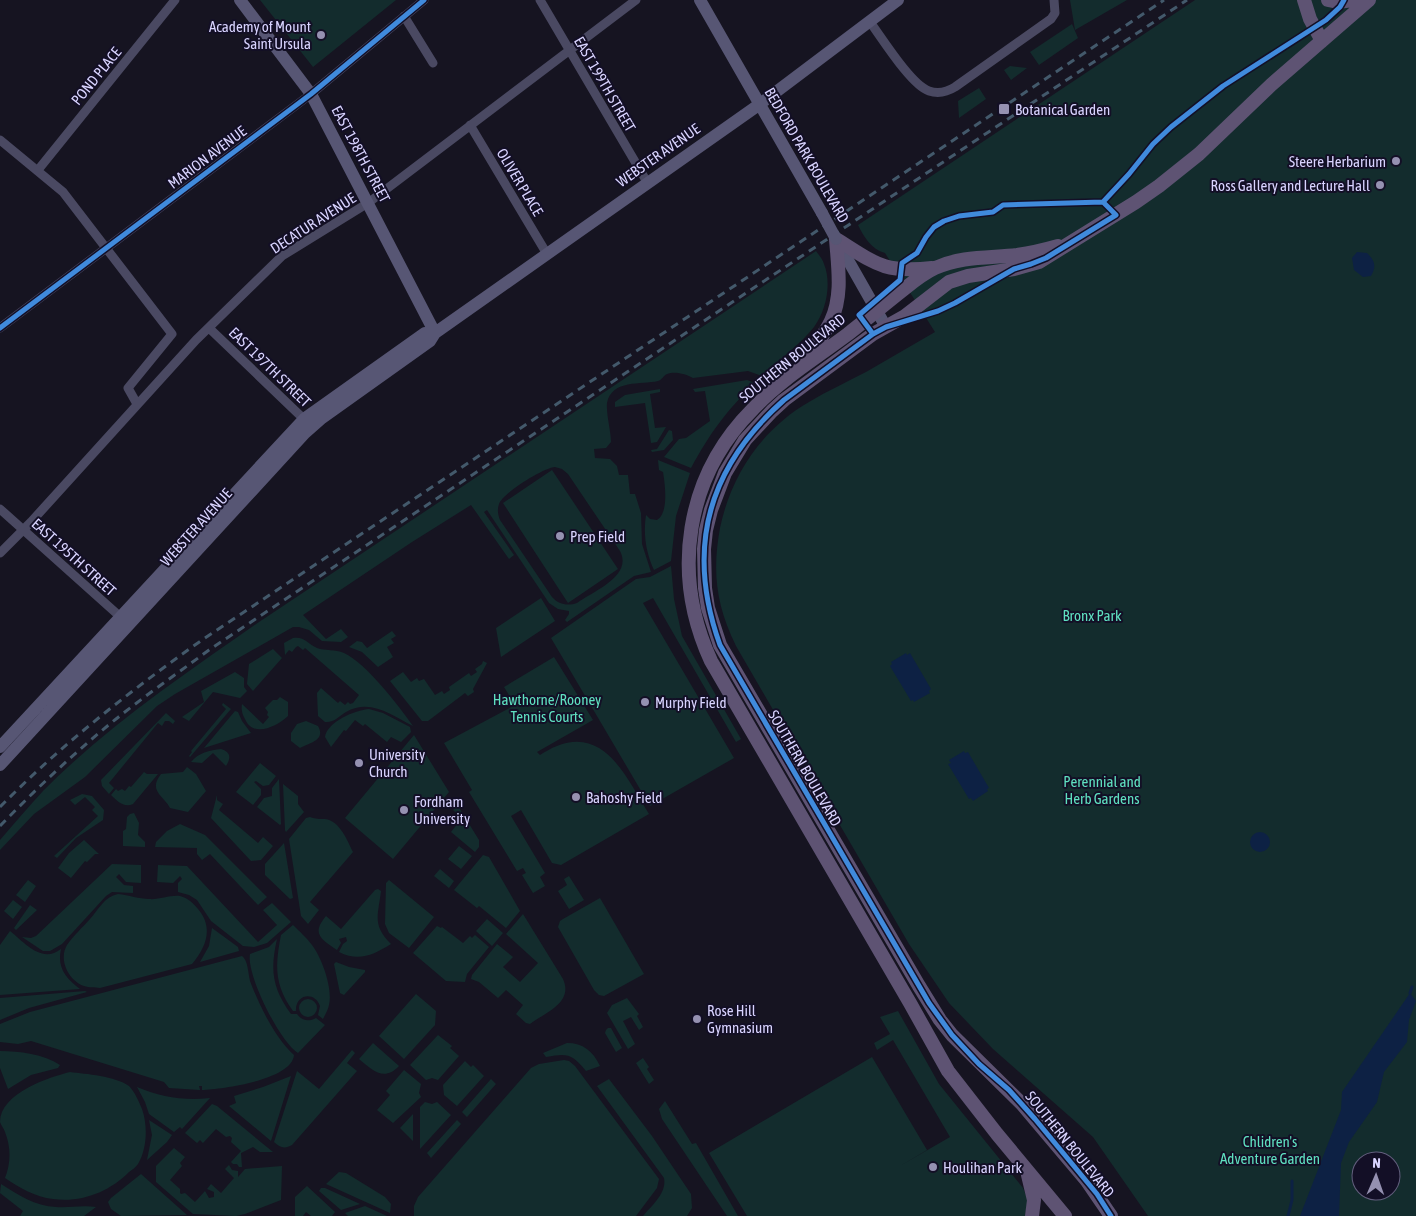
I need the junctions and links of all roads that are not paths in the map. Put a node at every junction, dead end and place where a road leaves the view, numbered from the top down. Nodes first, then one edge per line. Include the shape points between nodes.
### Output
1 (175, 0) edge
2 (240, 0) edge
3 (424, 0) edge
4 (540, 0) edge
5 (636, 0) edge
6 (700, 0) edge
7 (898, 0) edge
8 (1054, 0) edge
9 (1304, 0) edge
10 (1328, 0) edge
11 (1352, 0) edge
12 (1369, 0) edge
13 (404, 16) junction
14 (870, 22) junction
15 (1322, 41) junction
16 (570, 50) junction
17 (433, 63) dead end
18 (311, 94) junction
19 (760, 104) junction
20 (470, 125) junction
21 (0, 140) edge
22 (38, 170) junction
23 (647, 182) junction
24 (368, 203) junction
25 (836, 239) junction
26 (1069, 243) junction
27 (107, 249) junction
28 (547, 254) junction
29 (935, 268) junction
30 (877, 312) junction
31 (886, 327) junction
32 (0, 328) edge
33 (209, 328) junction
34 (435, 333) junction
35 (796, 373) junction
36 (137, 404) junction
37 (308, 423) junction
38 (0, 509) edge
39 (22, 529) junction
40 (0, 552) edge
41 (125, 621) junction
42 (0, 747) edge
43 (0, 765) edge
44 (1026, 1170) junction
45 (1032, 1216) edge
46 (1065, 1216) edge
47 (1111, 1216) edge

1 - 22 street, POND PLACE
2 - 18 main road, EAST 198TH STREET
3 - 13 street, MARION AVENUE
4 - 16 street, EAST 199TH STREET
5 - 16 street, DECATUR AVENUE
6 - 19 main road, BEDFORD PARK BOULEVARD
7 - 14 main road, WEBSTER AVENUE
8 - 14 street via 1055,13 1050,19 950,90 934,92 924,89 912,79
9 - 15 main road
10 - 11 main road
12 - 15 main road, SOUTHERN BOULEVARD
13 - 17 street
13 - 18 street, MARION AVENUE
14 - 19 main road, WEBSTER AVENUE
15 - 26 main road, SOUTHERN BOULEVARD via 1183,167 1136,202
16 - 20 street, DECATUR AVENUE
16 - 23 street, EAST 199TH STREET
18 - 24 main road, EAST 198TH STREET
18 - 27 street, MARION AVENUE
19 - 23 main road, WEBSTER AVENUE
19 - 25 main road, BEDFORD PARK BOULEVARD, bridge
20 - 24 street, DECATUR AVENUE
20 - 28 street, OLIVER PLACE
21 - 22 street
22 - 27 street via 63,192
23 - 28 main road, WEBSTER AVENUE
24 - 33 street, DECATUR AVENUE via 282,256
24 - 34 main road, EAST 198TH STREET
25 - 29 main road via 883,267 902,270
25 - 30 main road, BEDFORD PARK BOULEVARD
25 - 35 main road via 839,284 836,307 828,327
26 - 29 main road, SOUTHERN BOULEVARD via 1023,254 968,258
26 - 31 main road, SOUTHERN BOULEVARD via 1031,264 949,282
27 - 32 street, MARION AVENUE
27 - 36 street via 172,334 128,388
28 - 34 main road, WEBSTER AVENUE
29 - 30 main road, SOUTHERN BOULEVARD via 915,280
30 - 31 main road, BEDFORD PARK BOULEVARD
30 - 35 main road, SOUTHERN BOULEVARD
31 - 47 main road, SOUTHERN BOULEVARD via 784,400 758,425 735,455 717,491 706,530 703,569 708,608 729,663 940,1020 965,1050 1022,1104 1092,1187
33 - 36 street, DECATUR AVENUE
33 - 37 street, EAST 197TH STREET
34 - 37 main road, WEBSTER AVENUE via 430,341
35 - 44 main road, SOUTHERN BOULEVARD via 764,397 741,421 716,458 701,490 692,527 688,566 696,624 720,678 948,1071
36 - 39 street, DECATUR AVENUE
37 - 41 main road, WEBSTER AVENUE via 258,484
38 - 39 street, EAST 195TH STREET
39 - 40 street, DECATUR AVENUE
39 - 41 street, EAST 195TH STREET
41 - 42 main road, WEBSTER AVENUE
41 - 43 main road, WEBSTER AVENUE
44 - 45 main road via 1034,1200
44 - 46 main road, SOUTHERN BOULEVARD

